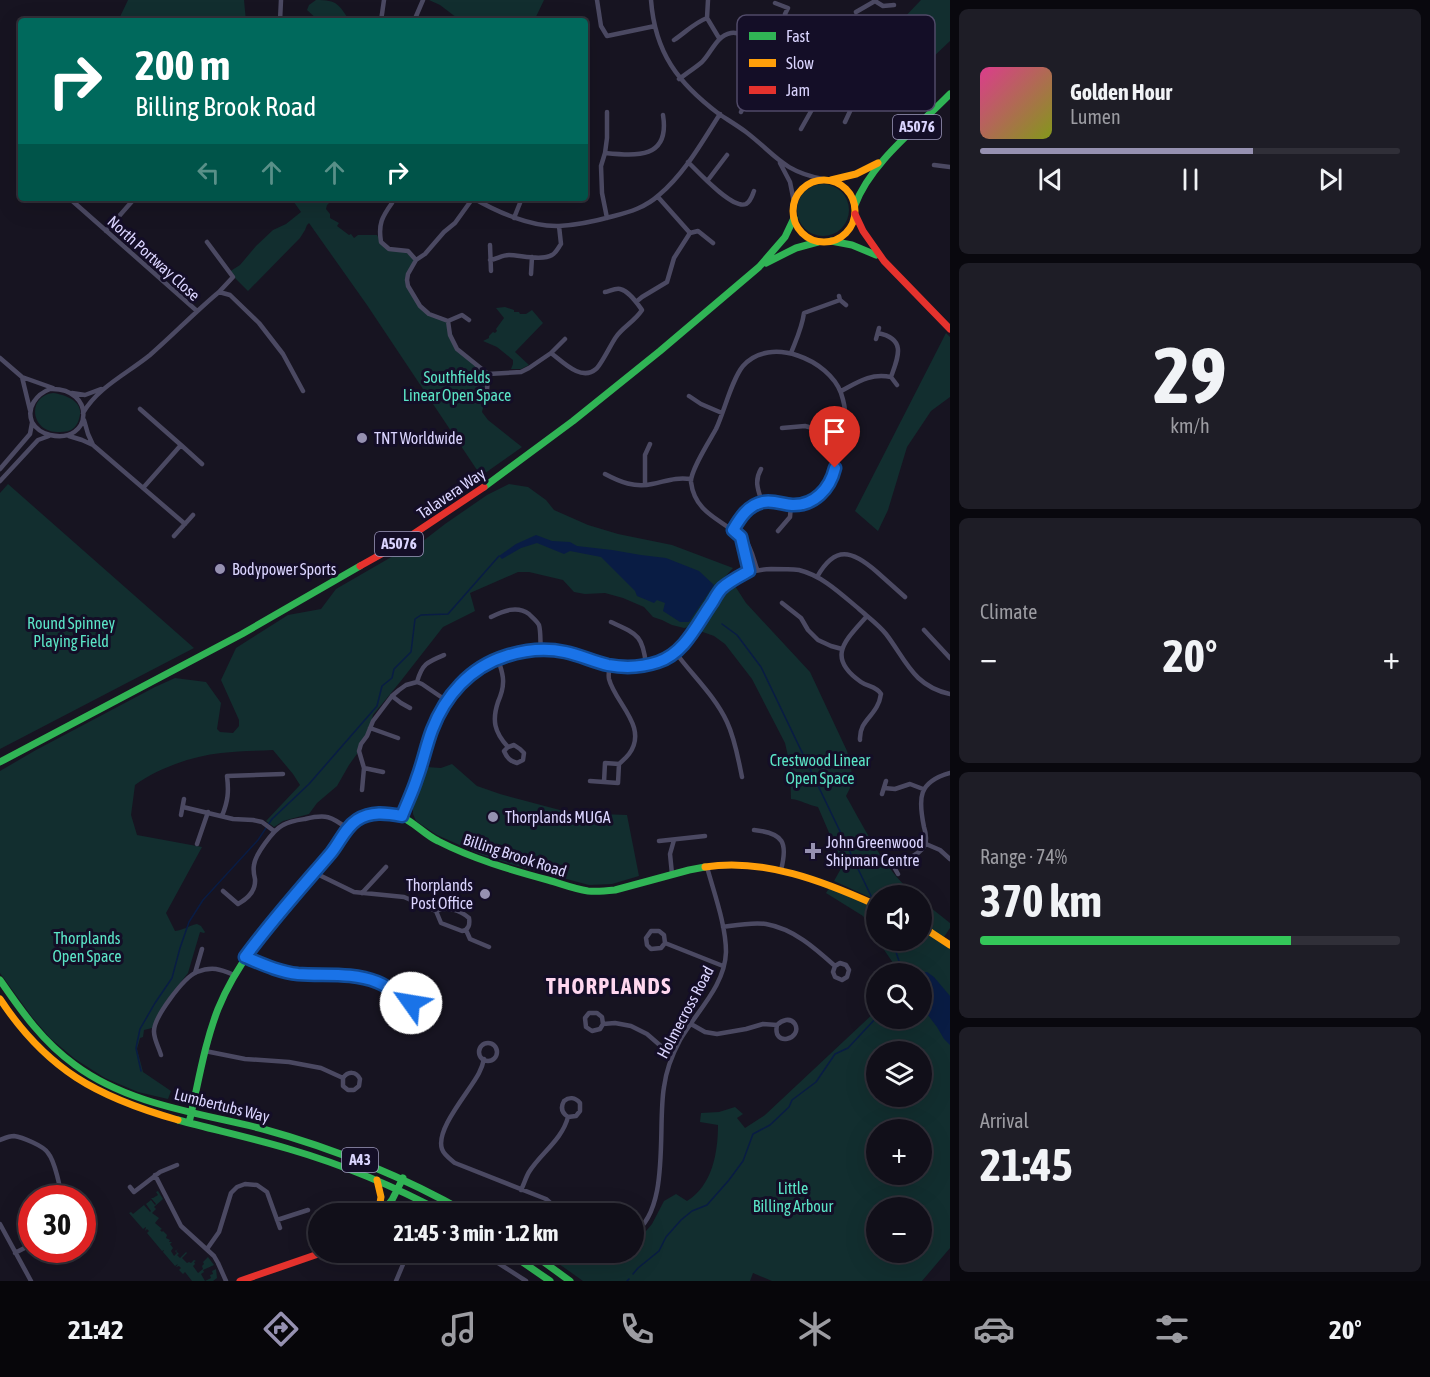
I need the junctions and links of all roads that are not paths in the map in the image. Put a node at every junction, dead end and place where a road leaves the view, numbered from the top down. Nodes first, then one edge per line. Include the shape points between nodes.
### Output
1 (281, 0) edge
2 (384, 0) edge
3 (423, 0) edge
4 (597, 0) edge
5 (651, 0) edge
6 (708, 0) edge
7 (875, 1) edge
8 (775, 3) dead end
9 (894, 5) dead end
10 (856, 12) dead end
11 (785, 15) edge
12 (280, 18) edge
13 (381, 18) edge
14 (415, 18) edge
15 (707, 18) junction
16 (655, 26) junction
17 (737, 34) edge
18 (719, 38) junction
19 (674, 40) dead end
20 (680, 79) junction
21 (950, 94) edge
22 (935, 109) edge
23 (811, 111) edge
24 (850, 111) edge
25 (933, 111) edge
26 (607, 112) dead end
27 (663, 114) dead end
28 (720, 114) junction
29 (845, 122) dead end
30 (801, 129) dead end
31 (605, 153) junction
32 (726, 155) dead end
33 (885, 159) junction
34 (688, 162) junction
35 (779, 162) junction
36 (934, 165) dead end
37 (950, 166) edge
38 (708, 180) junction
39 (826, 180) junction
40 (754, 191) dead end
41 (658, 197) junction
42 (72, 201) edge
43 (132, 201) edge
44 (471, 201) edge
45 (478, 201) edge
46 (521, 201) edge
47 (794, 202) junction
48 (392, 203) dead end
49 (855, 205) junction
50 (855, 214) junction
51 (514, 218) junction
52 (607, 218) junction
53 (794, 218) junction
54 (560, 226) junction
55 (106, 231) junction
56 (690, 233) junction
57 (831, 241) junction
58 (207, 242) dead end
59 (820, 242) junction
60 (713, 243) dead end
61 (490, 245) dead end
62 (878, 256) junction
63 (532, 257) junction
64 (416, 260) junction
65 (490, 260) junction
66 (759, 267) junction
67 (491, 271) dead end
68 (531, 274) dead end
69 (219, 292) junction
70 (605, 292) dead end
71 (636, 302) junction
72 (846, 305) dead end
73 (197, 311) junction
74 (469, 320) dead end
75 (448, 321) junction
76 (950, 329) edge
77 (565, 339) dead end
78 (876, 339) dead end
79 (551, 353) junction
80 (791, 353) junction
81 (0, 358) edge
82 (488, 374) junction
83 (22, 377) junction
84 (891, 377) junction
85 (897, 385) dead end
86 (106, 387) junction
87 (55, 389) junction
88 (303, 391) dead end
89 (487, 391) dead end
90 (841, 391) junction
91 (69, 393) junction
92 (689, 396) dead end
93 (140, 409) dead end
94 (30, 413) junction
95 (722, 413) junction
96 (83, 415) junction
97 (32, 421) junction
98 (782, 428) dead end
99 (52, 436) junction
100 (67, 436) junction
101 (842, 436) junction
102 (651, 444) dead end
103 (93, 445) junction
104 (181, 445) junction
105 (202, 464) dead end
106 (0, 469) edge
107 (760, 469) dead end
108 (605, 474) dead end
109 (691, 479) junction
110 (0, 481) edge
111 (645, 485) junction
112 (143, 489) junction
113 (762, 502) junction
114 (791, 505) junction
115 (193, 515) dead end
116 (185, 524) junction
117 (733, 530) junction
118 (778, 531) dead end
119 (174, 536) dead end
120 (741, 537) junction
121 (757, 569) junction
122 (749, 571) junction
123 (817, 578) junction
124 (905, 597) dead end
125 (782, 603) dead end
126 (867, 616) junction
127 (491, 617) dead end
128 (611, 622) dead end
129 (924, 630) dead end
130 (842, 649) junction
131 (541, 650) junction
132 (676, 653) junction
133 (444, 655) dead end
134 (950, 658) edge
135 (498, 659) junction
136 (610, 665) junction
137 (646, 665) junction
138 (417, 682) junction
139 (950, 694) edge
140 (392, 696) junction
141 (447, 701) junction
142 (410, 708) dead end
143 (370, 728) junction
144 (398, 738) dead end
145 (860, 740) dead end
146 (508, 747) junction
147 (0, 762) edge
148 (619, 764) junction
149 (364, 768) junction
150 (383, 772) dead end
151 (950, 772) edge
152 (283, 774) dead end
153 (742, 777) dead end
154 (590, 781) dead end
155 (886, 781) dead end
156 (604, 782) junction
157 (884, 788) junction
158 (923, 789) junction
159 (362, 790) dead end
160 (882, 794) dead end
161 (184, 799) dead end
162 (183, 807) junction
163 (208, 812) junction
164 (181, 815) dead end
165 (222, 816) junction
166 (402, 816) junction
167 (348, 829) junction
168 (754, 830) dead end
169 (274, 831) junction
170 (705, 836) dead end
171 (674, 840) junction
172 (659, 841) dead end
173 (197, 844) dead end
174 (926, 844) junction
175 (950, 859) edge
176 (890, 860) dead end
177 (386, 867) dead end
178 (707, 867) junction
179 (894, 867) junction
180 (781, 870) junction
181 (313, 872) junction
182 (672, 874) junction
183 (898, 874) dead end
184 (224, 891) dead end
185 (362, 893) junction
186 (866, 901) edge
187 (436, 911) junction
188 (723, 927) junction
189 (466, 930) junction
190 (932, 933) edge
191 (665, 943) junction
192 (950, 945) edge
193 (489, 947) dead end
194 (202, 949) dead end
195 (245, 957) junction
196 (723, 966) junction
197 (835, 966) dead end
198 (195, 973) junction
199 (234, 975) junction
200 (0, 980) edge
201 (395, 993) dead end
202 (0, 999) edge
203 (603, 1023) junction
204 (691, 1024) junction
205 (777, 1024) junction
206 (205, 1051) junction
207 (674, 1052) junction
208 (161, 1055) dead end
209 (484, 1059) dead end
210 (343, 1078) junction
211 (192, 1112) junction
212 (568, 1117) junction
213 (189, 1123) junction
214 (0, 1140) edge
215 (177, 1165) dead end
216 (155, 1175) junction
217 (403, 1178) junction
218 (377, 1180) junction
219 (59, 1185) edge
220 (130, 1187) dead end
221 (398, 1189) junction
222 (521, 1190) junction
223 (381, 1203) edge
224 (389, 1203) edge
225 (425, 1203) edge
226 (450, 1203) edge
227 (550, 1203) edge
228 (308, 1210) dead end
229 (300, 1212) junction
230 (278, 1220) junction
231 (304, 1220) dead end
232 (0, 1224) edge
233 (644, 1225) edge
234 (280, 1228) dead end
235 (207, 1248) junction
236 (18, 1251) edge
237 (15, 1253) junction
238 (308, 1258) edge
239 (403, 1263) edge
240 (498, 1263) edge
241 (523, 1263) edge
242 (546, 1263) edge
243 (549, 1263) edge
244 (554, 1268) junction
245 (31, 1281) edge
246 (226, 1281) edge
247 (240, 1281) edge
248 (396, 1281) edge
249 (526, 1281) edge
250 (550, 1281) edge
251 (570, 1281) edge

1 - 12 street
2 - 13 street
3 - 14 street
4 - 16 street via 601,26 607,36
5 - 16 street
6 - 15 street
7 - 9 street via 883,6
7 - 10 street
8 - 11 street via 788,8
15 - 18 street
15 - 19 street
16 - 20 street via 668,61
17 - 18 street
18 - 20 street via 701,62
20 - 28 street
21 - 22 main road, A5076
23 - 30 street
24 - 29 street
25 - 33 main road, A5076
26 - 31 street
27 - 31 street via 664,135 655,148 635,155
28 - 34 street
28 - 35 street
31 - 52 street via 601,179
32 - 38 street
33 - 39 main road, A5076 via 856,174
33 - 49 main road, A5076 via 864,184
34 - 38 street
34 - 41 street
35 - 39 street via 800,174
35 - 47 street via 790,182
36 - 37 street
38 - 40 street via 740,205 750,201
39 - 47 main road via 805,186
39 - 49 main road via 846,188
41 - 52 street via 635,210
41 - 56 street
42 - 55 street, North Portway Close
43 - 55 street
44 - 64 street via 455,223
45 - 51 street
46 - 51 street
47 - 53 main road
48 - 64 street via 382,217 381,242 389,249 408,251
49 - 50 main road
50 - 57 main road via 847,231
50 - 62 main road
51 - 54 street
52 - 54 street
53 - 59 main road via 803,234
53 - 66 main road, Talavera Way / A5076 via 785,237
54 - 63 street via 561,244 556,251
55 - 73 street, North Portway Close
56 - 60 street via 698,231
56 - 71 street via 674,258 667,282
57 - 59 main road
57 - 62 main road
58 - 69 street via 233,277
59 - 66 main road, Talavera Way / A5076 via 796,248
61 - 65 street
62 - 76 main road
63 - 65 street via 505,255
63 - 68 street
64 - 75 street via 408,274 408,286 429,314
65 - 67 street
66 - 147 main road, Talavera Way / A5076 via 573,421 441,517 242,634
69 - 73 street
69 - 88 street via 230,295 259,323 283,354
70 - 71 street via 619,289
71 - 79 street via 642,310 617,335 596,369 580,373
72 - 80 street via 840,298 804,314
73 - 86 street via 149,355
74 - 75 street via 462,315
75 - 82 street via 456,349
77 - 79 street
78 - 84 street via 879,330 899,347
79 - 82 street via 521,372
80 - 90 street via 821,367
80 - 95 street via 767,352 743,366
81 - 83 street
82 - 89 street
83 - 87 street
83 - 94 street
84 - 85 street
84 - 90 street via 871,376
86 - 91 street via 92,393
86 - 96 street
87 - 91 street
87 - 94 street via 38,396
90 - 101 street via 845,407
91 - 96 street via 79,400
92 - 95 street
93 - 104 street
94 - 97 street
95 - 109 street
96 - 100 street via 76,430
96 - 103 street
97 - 99 street
97 - 106 street via 30,434
98 - 101 street via 805,426
99 - 100 street
99 - 110 street via 38,440
100 - 103 street
101 - 114 street via 830,484 814,499
102 - 111 street via 645,455
103 - 112 street
104 - 105 street
104 - 112 street
107 - 113 street via 756,477
108 - 111 street via 624,483
109 - 111 street
109 - 117 street via 703,510
112 - 116 street
113 - 114 street
113 - 117 street via 741,516
114 - 118 street via 790,517
115 - 116 street
116 - 119 street
117 - 120 street
120 - 121 street
120 - 122 street
121 - 122 street
121 - 123 street via 799,570
122 - 132 street via 721,589
123 - 124 street via 830,560 851,554
123 - 126 street
125 - 130 street via 818,639
126 - 130 street
126 - 139 street via 884,631 921,681
127 - 131 street via 516,609 526,612 539,624
128 - 137 street via 640,640
129 - 134 street
130 - 145 street via 843,664 881,694 878,705 866,718
131 - 135 street
131 - 136 street via 562,651
132 - 137 street
132 - 153 street via 726,721
133 - 138 street via 420,670
135 - 141 street via 465,679
135 - 146 street via 504,680 494,715 495,726
136 - 137 street
136 - 148 street via 608,678 634,732 630,753
138 - 140 street
138 - 141 street
140 - 142 street
140 - 143 street
141 - 166 street via 432,731
143 - 144 street
143 - 149 street via 359,751
146 - 146 street via 520,749 523,760 517,763 506,757
148 - 156 street via 605,763
148 - 156 street via 618,783
149 - 150 street
149 - 159 street
151 - 158 street via 938,776
152 - 165 street via 227,776 228,801
154 - 156 street
155 - 157 street
157 - 158 street via 909,784
157 - 160 street
158 - 174 street via 920,806
161 - 162 street
162 - 163 street
162 - 164 street
163 - 165 street
163 - 173 street
165 - 169 street via 262,822
166 - 167 main road via 373,813
166 - 182 main road, Billing Brook Road via 429,837 488,863 591,891 606,891
167 - 169 street via 325,815 282,825
167 - 181 main road
168 - 180 street via 775,835 783,843
169 - 184 street via 254,863 254,889 245,900 238,904
170 - 171 street
171 - 172 street
171 - 182 street via 670,855
174 - 175 street
174 - 179 street
176 - 179 street
177 - 185 street
178 - 180 main road, Billing Brook Road
178 - 182 main road, Billing Brook Road
178 - 188 street, Holmecross Road
179 - 183 street
180 - 186 main road, Billing Brook Road
181 - 185 street
181 - 195 main road
185 - 187 street via 404,897
187 - 189 street via 441,923
187 - 189 street via 448,908 466,916 470,922
188 - 196 street, Holmecross Road
188 - 197 street via 765,924 781,929 809,943
189 - 193 street via 470,939
190 - 192 main road
191 - 191 street via 654,950 647,945 646,938 651,931 659,931
191 - 196 street
194 - 198 street
195 - 199 main road
195 - 201 street via 296,974 338,975 377,982
196 - 204 street, Holmecross Road via 718,983
198 - 199 street via 210,968
198 - 208 street via 158,1019 153,1032
199 - 206 main road
200 - 211 main road, Lumbertubs Way / A43 via 52,1046 96,1079 130,1094
202 - 213 main road, Lumbertubs Way / A43 via 34,1044 75,1078 129,1106
203 - 203 street via 594,1031 586,1027 585,1021 589,1013 596,1012
203 - 207 street via 631,1026
204 - 205 street via 717,1034
204 - 207 street, Holmecross Road
205 - 205 street via 786,1019 792,1021 796,1027 794,1035 780,1037
206 - 210 street via 321,1068
206 - 211 main road
207 - 233 street, Holmecross Road via 663,1090 658,1183
209 - 222 street via 441,1136 441,1147 454,1163
210 - 210 street via 347,1073 356,1074 359,1086 348,1090 343,1086
211 - 213 main road
211 - 217 main road, Lumbertubs Way / A43 via 293,1137
212 - 212 street via 562,1104 575,1098 580,1102 580,1111
212 - 222 street via 561,1134 530,1172
213 - 218 main road, Lumbertubs Way / A43 via 289,1148
214 - 219 street via 15,1137 47,1151
215 - 216 street
216 - 220 street via 134,1192
216 - 235 street via 181,1226
217 - 221 main road
217 - 226 main road, Lumbertubs Way / A43
218 - 221 main road, Lumbertubs Way / A43
218 - 223 main road
221 - 224 main road
221 - 225 main road, Lumbertubs Way / A43
222 - 227 street
228 - 229 street
229 - 230 street
229 - 231 street
230 - 234 street
230 - 235 street via 264,1189 253,1184 240,1185 231,1193 219,1232
232 - 237 street
235 - 246 street
236 - 237 street
237 - 245 street
238 - 247 main road
239 - 248 street
240 - 249 street
241 - 250 main road
242 - 244 main road
243 - 244 street
244 - 251 main road

